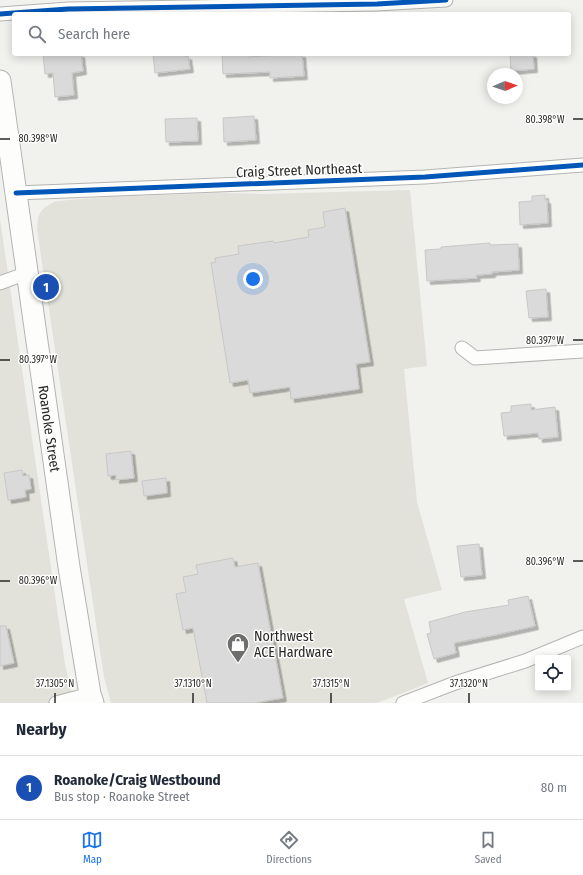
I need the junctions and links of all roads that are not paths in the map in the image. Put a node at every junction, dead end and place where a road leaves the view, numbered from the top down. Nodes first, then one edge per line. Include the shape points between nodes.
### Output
1 (446, 0) edge
2 (27, 12) edge
3 (12, 13) edge
4 (0, 14) edge
5 (0, 81) edge
6 (583, 165) edge
7 (16, 193) junction
8 (27, 273) junction
9 (0, 283) edge
10 (462, 348) dead end
11 (583, 351) edge
12 (583, 637) edge
13 (92, 699) edge
14 (56, 703) edge
15 (403, 703) edge

1 - 2 street
3 - 4 street
5 - 7 main road, Roanoke Street
6 - 7 street, Craig Street Northeast via 425,177
7 - 8 main road, Roanoke Street
8 - 9 street
8 - 13 main road, Roanoke Street via 68,567
10 - 11 street via 475,358
12 - 15 street via 524,661
13 - 14 street

